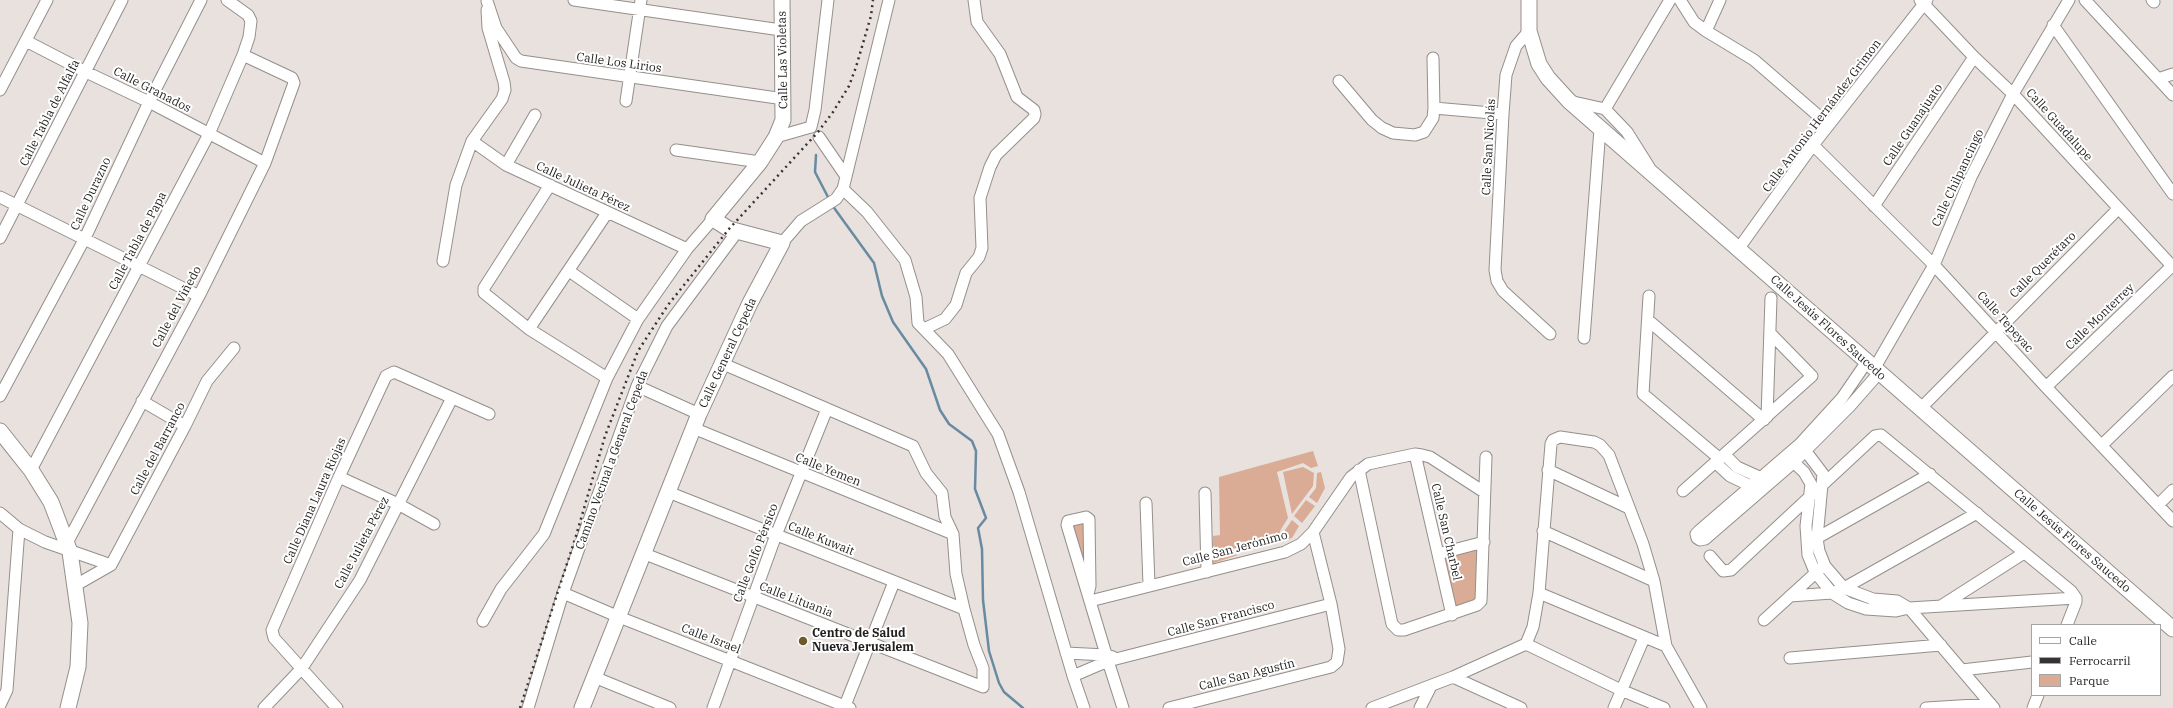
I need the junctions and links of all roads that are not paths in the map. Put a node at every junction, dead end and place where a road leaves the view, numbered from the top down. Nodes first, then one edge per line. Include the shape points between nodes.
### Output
1 (47, 0) edge
2 (122, 0) edge
3 (201, 0) edge
4 (227, 0) edge
5 (487, 0) edge
6 (574, 0) edge
7 (782, 0) edge
8 (828, 0) edge
9 (889, 0) edge
10 (974, 0) edge
11 (1529, 0) edge
12 (1670, 0) edge
13 (1680, 0) edge
14 (1720, 0) edge
15 (2069, 0) edge
16 (2085, 0) edge
17 (1924, 1) edge
18 (641, 5) edge
19 (2053, 26) junction
20 (782, 30) junction
21 (1529, 31) junction
22 (1706, 32) junction
23 (26, 41) junction
24 (242, 55) junction
25 (1974, 57) junction
26 (1433, 58) dead end
27 (86, 72) junction
28 (2173, 74) edge
29 (630, 78) junction
30 (2158, 79) junction
31 (1339, 81) dead end
32 (0, 90) edge
33 (2013, 94) junction
34 (2173, 95) edge
35 (784, 99) junction
36 (626, 101) dead end
37 (1569, 101) junction
38 (149, 102) junction
39 (1434, 108) junction
40 (1605, 109) junction
41 (1503, 114) junction
42 (535, 115) dead end
43 (1830, 125) junction
44 (1600, 129) junction
45 (815, 132) junction
46 (209, 134) junction
47 (776, 137) junction
48 (472, 141) junction
49 (1814, 145) junction
50 (676, 150) dead end
51 (760, 162) junction
52 (265, 163) junction
53 (506, 165) junction
54 (846, 175) junction
55 (1653, 175) junction
56 (550, 185) junction
57 (843, 189) junction
58 (2173, 194) edge
59 (0, 196) edge
60 (17, 206) junction
61 (1874, 206) junction
62 (2118, 209) junction
63 (607, 213) junction
64 (713, 219) junction
65 (737, 232) junction
66 (0, 238) edge
67 (85, 238) junction
68 (782, 243) junction
69 (1739, 248) junction
70 (687, 249) junction
71 (443, 261) dead end
72 (1934, 264) junction
73 (140, 267) junction
74 (2173, 267) edge
75 (569, 271) junction
76 (199, 296) junction
77 (1649, 296) dead end
78 (1771, 298) dead end
79 (638, 319) junction
80 (1648, 320) junction
81 (529, 329) junction
82 (924, 329) junction
83 (1995, 331) junction
84 (1770, 333) junction
85 (1550, 334) dead end
86 (1584, 338) dead end
87 (234, 348) dead end
88 (722, 363) junction
89 (1873, 368) junction
90 (2173, 376) edge
91 (607, 378) junction
92 (637, 386) junction
93 (2046, 387) junction
94 (0, 396) edge
95 (452, 398) junction
96 (142, 401) junction
97 (827, 409) junction
98 (1920, 409) junction
99 (489, 414) dead end
100 (699, 414) junction
101 (1765, 419) junction
102 (185, 426) junction
103 (693, 428) junction
104 (0, 431) edge
105 (2102, 446) junction
106 (1803, 447) junction
107 (1415, 454) junction
108 (1486, 457) dead end
109 (1720, 459) junction
110 (1790, 459) junction
111 (31, 470) junction
112 (1359, 470) junction
113 (1548, 470) junction
114 (802, 473) junction
115 (1930, 474) junction
116 (339, 477) junction
117 (1766, 480) junction
118 (1823, 484) junction
119 (1756, 489) junction
120 (2173, 490) edge
121 (668, 492) junction
122 (1484, 492) junction
123 (1684, 492) dead end
124 (1204, 493) dead end
125 (1810, 496) junction
126 (1146, 503) dead end
127 (398, 504) junction
128 (2158, 505) junction
129 (1629, 508) junction
130 (0, 513) edge
131 (1977, 513) junction
132 (2173, 521) edge
133 (434, 524) dead end
134 (19, 529) junction
135 (1543, 531) junction
136 (1313, 532) junction
137 (776, 534) junction
138 (953, 534) junction
139 (1818, 538) junction
140 (1806, 541) junction
141 (1484, 542) junction
142 (68, 547) junction
143 (2024, 553) junction
144 (645, 554) junction
145 (1438, 554) junction
146 (1710, 556) dead end
147 (111, 565) junction
148 (1825, 566) junction
149 (1207, 572) junction
150 (1815, 572) junction
151 (1654, 580) junction
152 (894, 582) junction
153 (76, 585) junction
154 (1149, 585) junction
155 (1844, 588) junction
156 (563, 593) junction
157 (1539, 593) junction
158 (1832, 593) junction
159 (1790, 596) junction
160 (1089, 597) junction
161 (753, 598) junction
162 (2076, 598) junction
163 (1331, 604) junction
164 (1940, 606) junction
165 (1909, 608) junction
166 (964, 609) junction
167 (1452, 615) junction
168 (619, 617) junction
169 (1764, 620) dead end
170 (483, 621) dead end
171 (2066, 624) edge
172 (2173, 629) edge
173 (1644, 638) junction
174 (870, 643) junction
175 (1526, 644) junction
176 (1941, 645) junction
177 (1666, 646) junction
178 (1066, 653) junction
179 (1111, 658) junction
180 (1790, 658) dead end
181 (730, 660) junction
182 (2031, 662) edge
183 (302, 668) junction
184 (1962, 670) junction
185 (1073, 676) junction
186 (594, 677) junction
187 (1453, 677) junction
188 (1431, 686) junction
189 (1621, 690) junction
190 (2038, 696) edge
191 (0, 706) edge
192 (1993, 706) edge
193 (846, 707) edge
194 (68, 708) edge
195 (264, 708) edge
196 (337, 708) edge
197 (528, 708) edge
198 (582, 708) edge
199 (670, 708) edge
200 (713, 708) edge
201 (1084, 708) edge
202 (1123, 708) edge
203 (1169, 708) edge
204 (1372, 708) edge
205 (1420, 708) edge
206 (1521, 708) edge
207 (1614, 708) edge
208 (1664, 708) edge
209 (1701, 708) edge
210 (1926, 708) edge
211 (2033, 708) edge

1 - 23 street
2 - 27 street, Calle Tabla de Alfalfa
3 - 38 street, Calle Durazno
4 - 24 street, Calle Tabla de Papa via 250,18 252,24
5 - 29 street, Calle Los Lirios via 502,38 521,61
5 - 48 street via 488,28 505,90 502,99
6 - 18 street
7 - 20 street, Calle Las Violetas
8 - 45 street via 815,110
9 - 54 street, Calle General Cepeda
10 - 82 street via 977,22 1000,54 1020,101 1034,110 1035,114 1034,118 996,155 990,167 980,198 982,248 979,257 966,273 956,305 945,319
11 - 21 street, Calle Jesús Flores Saucedo
12 - 40 street
13 - 22 street via 1694,22
14 - 22 street
15 - 19 street, Calle Chilpancingo
16 - 30 street
17 - 25 street, Calle Guadalupe
17 - 43 street, Calle Antonio Hernández Grimon
18 - 20 street
18 - 29 street
19 - 33 street, Calle Chilpancingo
19 - 58 street
20 - 35 street, Calle Las Violetas
21 - 37 street, Calle Jesús Flores Saucedo via 1539,64
21 - 41 street, Calle San Nicolás via 1516,46 1510,60 1506,75
22 - 43 street via 1741,50
23 - 27 street, Calle Granados
23 - 32 street
24 - 46 street, Calle Tabla de Papa
24 - 52 street, Calle del Viñedo via 292,78 294,83
25 - 33 street, Calle Guadalupe
25 - 61 street, Calle Guanajuato
26 - 39 street
27 - 38 street, Calle Granados
27 - 60 street, Calle Tabla de Alfalfa
28 - 30 street
29 - 35 street, Calle Los Lirios
29 - 36 street
30 - 34 street
31 - 39 street via 1372,120 1393,133 1410,135 1424,132 1433,118
33 - 62 street, Calle Guadalupe
33 - 72 street, Calle Chilpancingo via 1971,177
35 - 47 street, Calle Las Violetas via 783,120
37 - 40 street
37 - 44 street, Calle Jesús Flores Saucedo
38 - 46 street, Calle Granados
38 - 67 street, Calle Durazno
39 - 41 street
40 - 55 street via 1627,132
41 - 85 street, Calle San Nicolás via 1495,270 1497,281 1503,291
42 - 53 street
43 - 49 street, Calle Antonio Hernández Grimon
44 - 55 street, Calle Jesús Flores Saucedo
44 - 86 street
45 - 47 street
45 - 54 street
46 - 52 street, Calle Granados
46 - 73 street, Calle Tabla de Papa
47 - 51 street, Calle Las Violetas
48 - 53 street, Calle Julieta Pérez
48 - 71 street via 456,185
49 - 61 street, Calle Tepeyac
49 - 69 street, Calle Antonio Hernández Grimon
50 - 51 street
51 - 64 street
52 - 76 street, Calle del Viñedo
53 - 56 street, Calle Julieta Pérez
54 - 57 street, Calle General Cepeda
55 - 69 street, Calle Jesús Flores Saucedo
56 - 63 street, Calle Julieta Pérez
56 - 81 street via 484,288 484,293
57 - 68 street, Calle General Cepeda via 836,199 801,221
57 - 82 street via 867,212 905,260 916,297 917,319
59 - 60 street
60 - 66 street, Calle Tabla de Alfalfa
60 - 67 street
61 - 72 street, Calle Tepeyac
62 - 74 street, Calle Guadalupe
62 - 83 street, Calle Querétaro
63 - 70 street, Calle Julieta Pérez
63 - 75 street
64 - 65 street
64 - 70 street
65 - 68 street
65 - 92 street, Camino Vecinal a General Cepeda via 670,322
67 - 73 street
67 - 94 street, Calle Durazno
68 - 88 street, Calle General Cepeda
69 - 89 street, Calle Jesús Flores Saucedo
70 - 79 street
72 - 83 street, Calle Tepeyac
72 - 89 street, Calle Chilpancingo
73 - 76 street
73 - 111 street, Calle Tabla de Papa
74 - 93 street, Calle Monterrey
75 - 79 street
75 - 81 street
76 - 96 street, Calle del Viñedo
77 - 80 street
78 - 84 street
79 - 91 street
80 - 101 street
80 - 109 street via 1644,397
81 - 91 street
82 - 178 street via 948,354 998,434 1019,492
83 - 93 street, Calle Tepeyac
83 - 98 street, Calle Querétaro
84 - 101 street
84 - 101 street via 1812,376
87 - 102 street, Calle del Barranco via 207,381
88 - 97 street
88 - 100 street, Calle General Cepeda
89 - 98 street, Calle Jesús Flores Saucedo
89 - 106 street
89 - 106 street via 1842,398
90 - 105 street
91 - 170 street via 544,534 501,589
92 - 100 street
92 - 156 street, Camino Vecinal a General Cepeda
93 - 105 street, Calle Tepeyac
95 - 99 street
95 - 116 street, Calle Diana Laura Riojas via 394,372 386,376
95 - 127 street, Calle Julieta Pérez
96 - 102 street
96 - 142 street, Calle del Viñedo
97 - 114 street, Calle Golfo Pérsico
97 - 138 street via 913,446 926,473 942,492 945,517
98 - 172 street, Calle Jesús Flores Saucedo
100 - 103 street, Calle General Cepeda
101 - 109 street
102 - 147 street, Calle del Barranco
103 - 114 street, Calle Yemen
103 - 121 street, Calle General Cepeda
104 - 111 street
105 - 128 street, Calle Tepeyac
106 - 110 street
106 - 118 street via 1823,474
107 - 112 street, Calle San Jerónimo via 1368,464
107 - 122 street via 1430,458
107 - 145 street, Calle San Charbel
108 - 122 street
109 - 117 street
109 - 119 street via 1730,476
109 - 123 street
110 - 117 street
110 - 125 street via 1804,472 1811,484
111 - 142 street via 51,502
112 - 136 street, Calle San Jerónimo via 1351,477
112 - 167 street via 1394,628 1404,630
113 - 129 street
113 - 129 street via 1551,444 1556,438 1600,445 1609,455
113 - 135 street
114 - 137 street, Calle Golfo Pérsico
114 - 138 street, Calle Yemen
115 - 118 street via 1878,434
115 - 131 street
115 - 139 street
116 - 127 street
116 - 183 street, Calle Diana Laura Riojas via 272,630 274,638
117 - 119 street
118 - 125 street
118 - 139 street
119 - 119 street via 1699,531 1696,534 1697,538 1705,539
120 - 128 street
121 - 137 street, Calle Kuwait
121 - 144 street, Calle General Cepeda
122 - 141 street
124 - 149 street
125 - 140 street
125 - 146 street via 1731,570 1723,571
126 - 154 street
127 - 133 street
127 - 183 street, Calle Julieta Pérez via 360,580
128 - 132 street, Calle Tepeyac
129 - 151 street
130 - 134 street
131 - 143 street
131 - 155 street
134 - 142 street
134 - 191 street via 7,690
135 - 151 street
135 - 157 street
136 - 149 street, Calle San Jerónimo via 1301,544 1285,552
136 - 163 street
137 - 152 street, Calle Kuwait
137 - 161 street, Calle Golfo Pérsico
138 - 166 street via 956,574
139 - 140 street
139 - 148 street
140 - 150 street
141 - 145 street
141 - 167 street via 1480,603
142 - 147 street
142 - 153 street
143 - 162 street via 2071,591
143 - 164 street
144 - 161 street, Calle Lituania
144 - 168 street, Calle General Cepeda
145 - 167 street, Calle San Charbel
147 - 153 street
148 - 150 street
148 - 155 street
149 - 154 street, Calle San Jerónimo
150 - 158 street
150 - 159 street
151 - 177 street
152 - 166 street, Calle Kuwait
152 - 174 street
153 - 194 street via 80,623 78,667
154 - 160 street, Calle San Jerónimo
155 - 158 street
155 - 165 street
156 - 168 street, Calle Israel
156 - 197 street, Camino Vecinal a General Cepeda
157 - 173 street
157 - 175 street via 1533,627
158 - 159 street
158 - 165 street via 1866,609 1896,611
159 - 169 street
160 - 160 street via 1089,519 1086,516 1068,521 1067,525
160 - 179 street
161 - 174 street, Calle Lituania
161 - 181 street, Calle Golfo Pérsico
162 - 164 street
162 - 171 street
163 - 179 street, Calle San Francisco
163 - 203 street, Calle San Agustín via 1338,656 1337,662 1331,667
164 - 165 street
165 - 176 street
166 - 174 street, Calle Lituania via 983,668 983,687
168 - 181 street, Calle Israel
168 - 186 street, Calle General Cepeda
173 - 177 street
173 - 189 street
174 - 193 street
175 - 187 street
175 - 189 street
176 - 180 street
176 - 184 street
177 - 209 street
178 - 179 street, Calle San Francisco
178 - 185 street
179 - 185 street, Calle San Francisco
179 - 202 street
181 - 193 street, Calle Israel
181 - 200 street, Calle Golfo Pérsico
182 - 184 street
183 - 195 street, Calle Julieta Pérez
183 - 196 street
184 - 192 street
185 - 201 street
186 - 198 street, Calle General Cepeda
186 - 199 street
187 - 188 street
187 - 206 street
188 - 204 street
188 - 205 street
189 - 207 street
189 - 208 street
190 - 211 street
192 - 210 street

